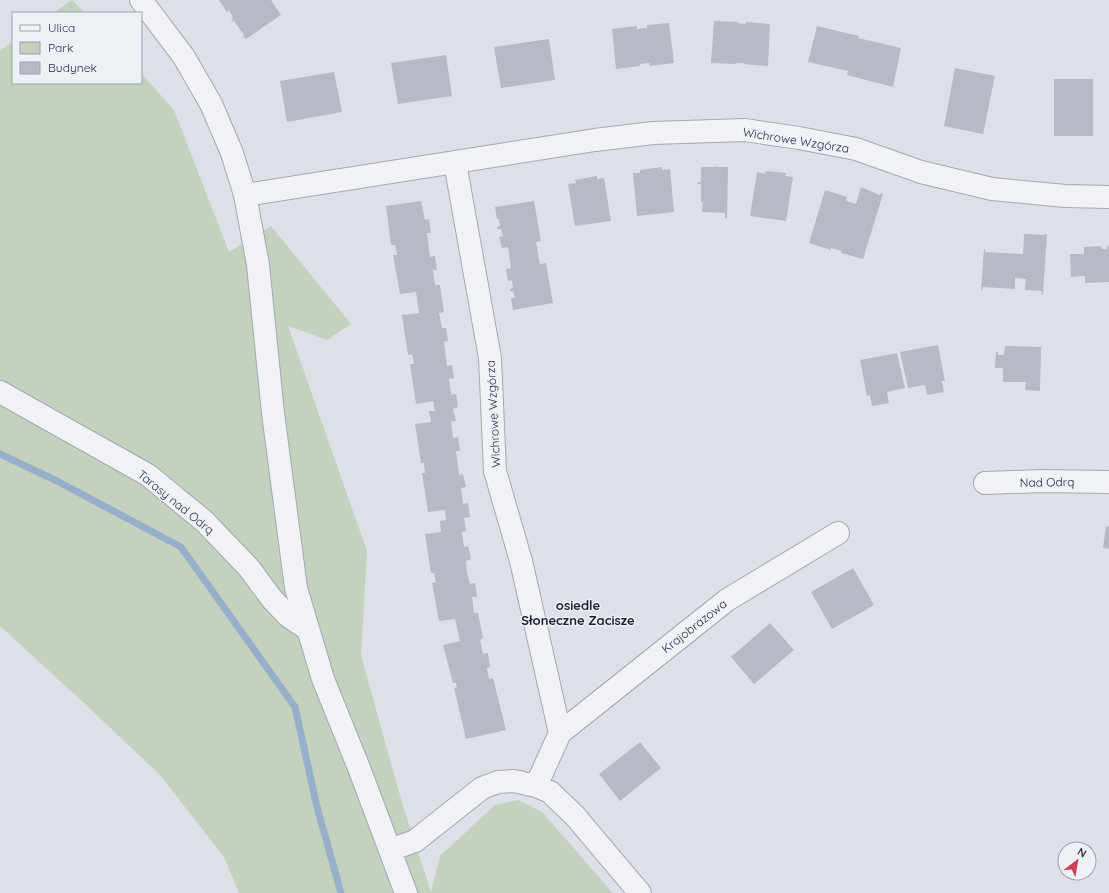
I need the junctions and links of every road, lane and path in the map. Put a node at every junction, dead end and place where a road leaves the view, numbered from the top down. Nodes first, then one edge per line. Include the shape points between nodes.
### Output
1 (141, 0) edge
2 (455, 162) junction
3 (245, 194) junction
4 (1109, 196) edge
5 (0, 392) edge
6 (1109, 482) edge
7 (985, 483) dead end
8 (838, 533) dead end
9 (307, 629) junction
10 (560, 733) junction
11 (536, 786) junction
12 (390, 850) junction
13 (406, 893) edge
14 (640, 893) edge

1 - 3 street via 184,57 211,104 232,153
2 - 3 street, Wichrowe Wzgórza
2 - 4 street, Wichrowe Wzgórza via 652,133 745,130 856,149 921,172 992,189 1065,196
2 - 10 street, Wichrowe Wzgórza via 490,358 495,470 520,561
3 - 9 street via 258,265 273,413 296,588
5 - 9 street, Tarasy nad Odrą via 148,476 204,521 249,568 288,616
6 - 7 street, Nad Odrą
8 - 10 street, Krajobrazowa via 726,600
9 - 12 street via 323,679
10 - 11 street
11 - 12 street via 514,781 498,782 482,788 415,841
11 - 14 street via 550,792 562,803
12 - 13 street

